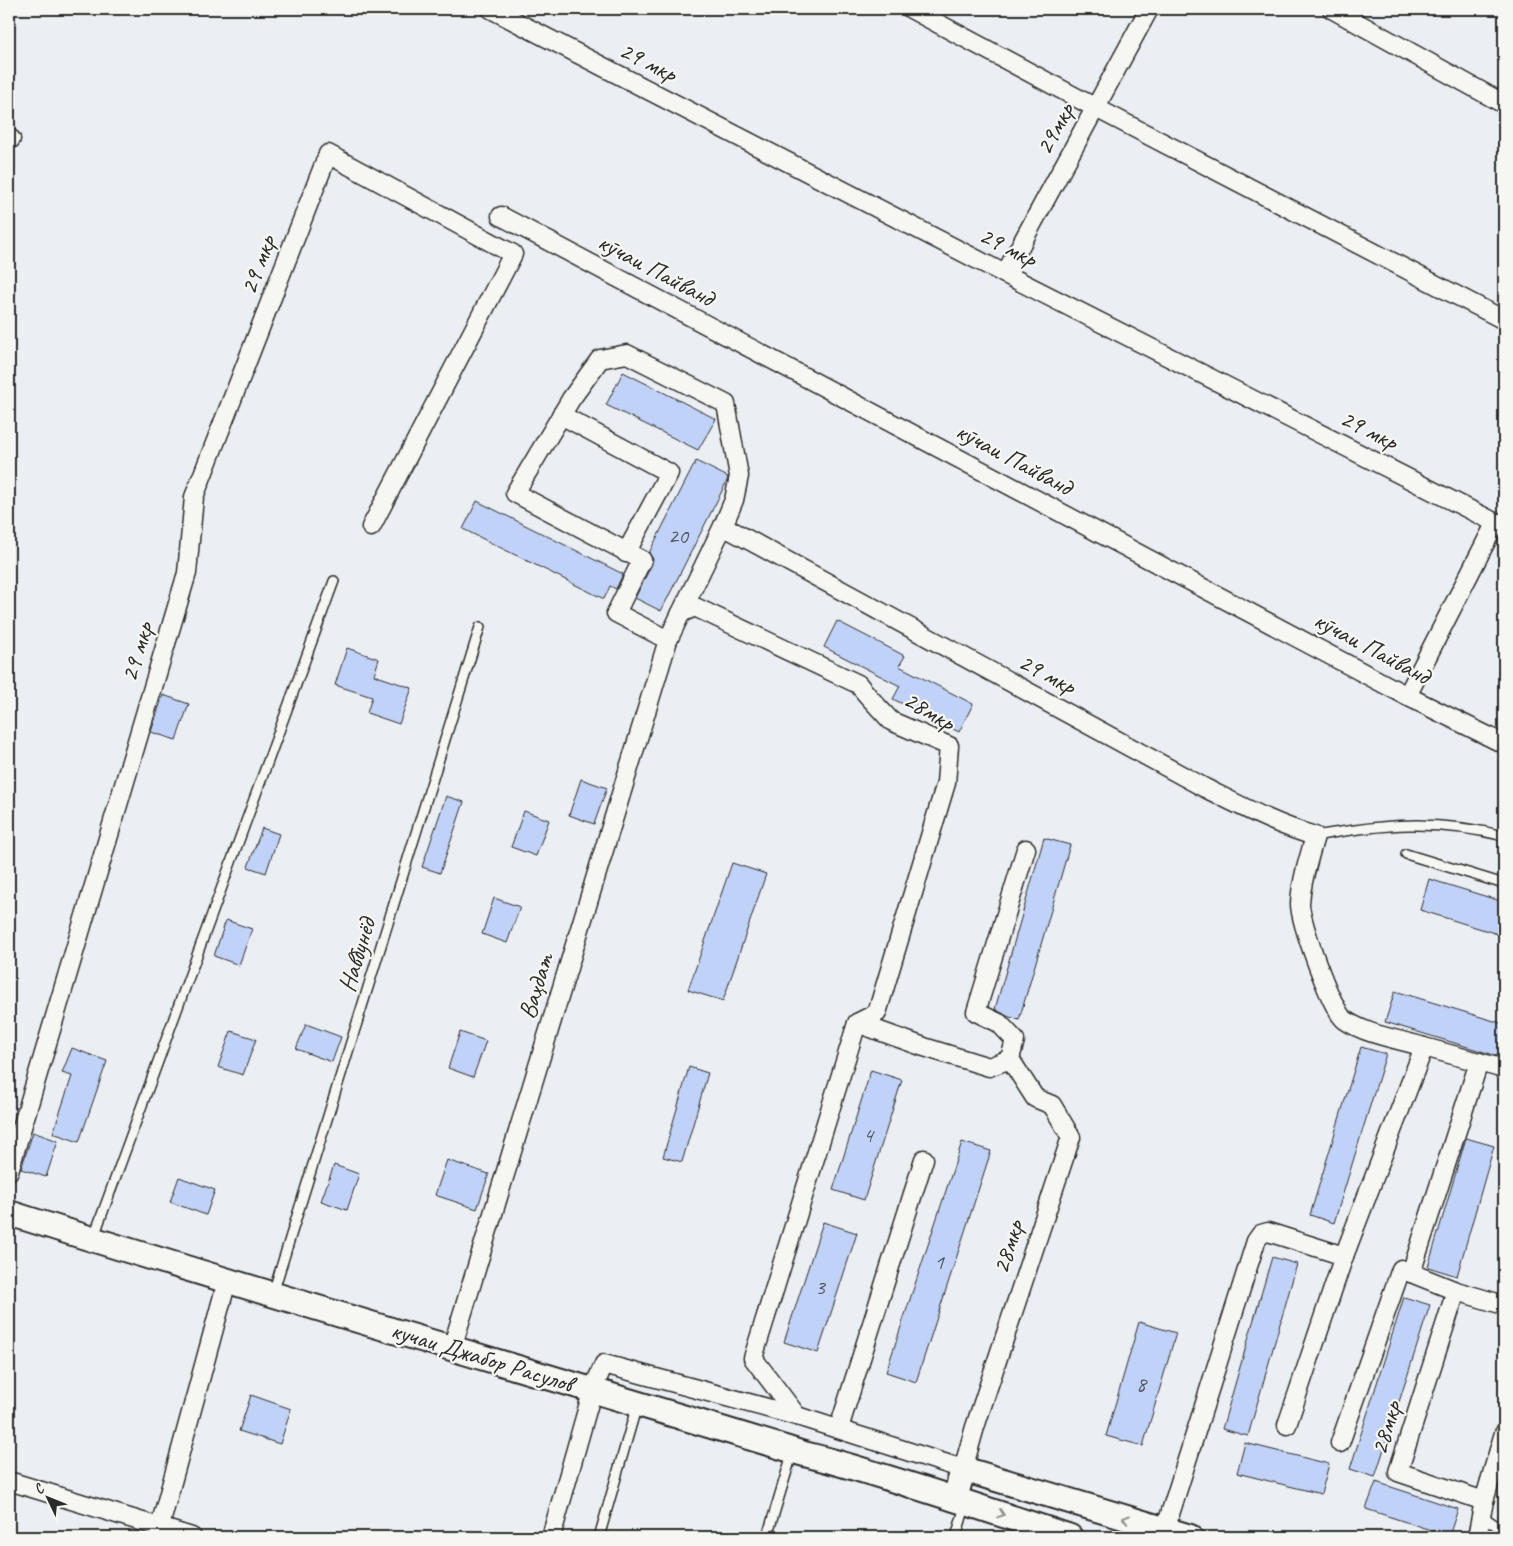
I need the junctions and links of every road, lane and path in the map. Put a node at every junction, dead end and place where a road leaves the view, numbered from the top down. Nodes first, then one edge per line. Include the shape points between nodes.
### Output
1 (491, 9) edge
2 (911, 9) edge
3 (1149, 9) edge
4 (1332, 9) edge
5 (1504, 104) edge
6 (1096, 108) junction
7 (501, 216) dead end
8 (1005, 274) junction
9 (1504, 320) edge
10 (561, 415) junction
11 (1500, 525) edge
12 (723, 526) junction
13 (372, 527) dead end
14 (626, 553) junction
15 (334, 581) dead end
16 (681, 612) junction
17 (480, 627) dead end
18 (668, 640) junction
19 (1407, 696) junction
20 (1504, 744) edge
21 (1315, 836) junction
22 (1504, 836) edge
23 (1026, 850) dead end
24 (1406, 854) dead end
25 (1504, 884) edge
26 (857, 1023) junction
27 (1424, 1046) junction
28 (1010, 1059) junction
29 (1479, 1062) junction
30 (1504, 1069) edge
31 (924, 1160) dead end
32 (9, 1170) edge
33 (9, 1212) edge
34 (93, 1240) junction
35 (1344, 1256) junction
36 (1410, 1273) junction
37 (227, 1281) junction
38 (1456, 1291) junction
39 (272, 1294) junction
40 (1504, 1305) edge
41 (452, 1348) junction
42 (593, 1390) junction
43 (638, 1403) junction
44 (797, 1416) junction
45 (1287, 1425) dead end
46 (839, 1428) junction
47 (1504, 1433) edge
48 (1340, 1443) dead end
49 (793, 1451) junction
50 (963, 1469) junction
51 (9, 1481) edge
52 (961, 1501) junction
53 (1483, 1509) junction
54 (1165, 1530) junction
55 (1504, 1531) edge
56 (159, 1532) edge
57 (192, 1537) edge
58 (551, 1537) edge
59 (599, 1537) edge
60 (767, 1537) edge
61 (956, 1537) edge
62 (1070, 1537) edge
63 (1190, 1537) edge
64 (1477, 1537) edge

1 - 8 street, 29 мкр
2 - 6 street
3 - 6 street, 29мкр
4 - 5 street
6 - 8 street, 29мкр
6 - 9 street
7 - 19 street, кӯчаи Пайванд
8 - 11 street, 29 мкр
10 - 12 street via 600,359 627,354 726,404 739,476 734,500
10 - 14 street via 669,473
10 - 14 street via 516,494
11 - 19 street
12 - 16 street
12 - 21 street, 29 мкр via 1205,788 1262,817
13 - 32 street, 29 мкр via 513,254 328,154 194,497 187,573
14 - 18 street via 642,560 616,613
15 - 34 lane
16 - 18 street
16 - 26 street, 28мкр via 695,607 858,684 891,721 949,746 946,783 877,1013
17 - 39 lane, Навбунёд
18 - 41 street, Ваҳдат
19 - 20 street, кӯчаи Пайванд
21 - 22 lane, 29 мкр via 1400,824 1467,828
21 - 27 street via 1302,883 1300,904 1308,938 1335,1008 1343,1019 1359,1028
23 - 28 street via 976,1012 999,1023 1015,1040
24 - 25 lane
26 - 28 street via 989,1067
26 - 44 street via 753,1358
27 - 29 street
27 - 35 street
28 - 50 street, 28мкр via 1035,1098 1052,1106 1071,1137
29 - 30 street
29 - 36 street
31 - 46 street
33 - 34 street, кучаи Джабор Расулов
34 - 37 street, кучаи Джабор Расулов
35 - 45 street
35 - 54 street via 1268,1232 1256,1241
36 - 38 street
36 - 48 street, 28мкр via 1401,1269
37 - 39 street, кучаи Джабор Расулов
37 - 56 street
38 - 40 street
38 - 53 street, 28мкр via 1398,1472
39 - 41 street, кучаи Джабор Расулов
41 - 42 street, кучаи Джабор Расулов
42 - 43 street, кучаи Джабор Расулов
42 - 44 street via 604,1364
42 - 58 street
43 - 49 street, кучаи Джабор Расулов
43 - 59 lane
44 - 46 street
46 - 50 street
47 - 53 street
49 - 52 street, кучаи Джабор Расулов
49 - 60 lane
50 - 52 street
54 -> 50 street
51 - 56 street
52 - 61 lane
52 -> 62 street, кучаи Джабор Расулов
53 - 55 lane
53 - 64 street
54 - 63 street
56 - 57 street

